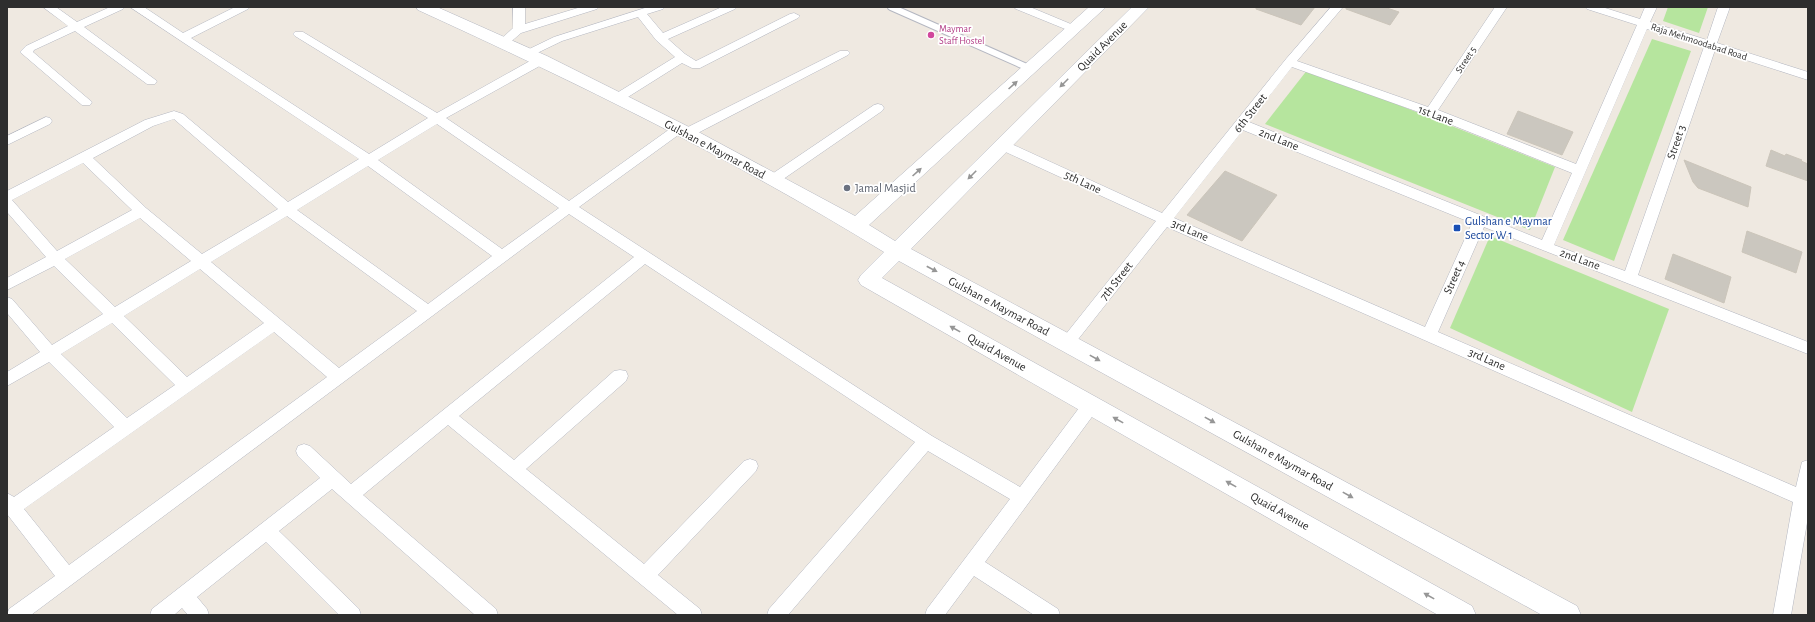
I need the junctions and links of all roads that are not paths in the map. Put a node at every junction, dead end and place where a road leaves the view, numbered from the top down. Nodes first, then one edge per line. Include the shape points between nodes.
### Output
1 (49, 7) edge
2 (119, 7) edge
3 (136, 7) edge
4 (244, 7) edge
5 (424, 7) edge
6 (519, 7) edge
7 (593, 7) edge
8 (659, 7) edge
9 (731, 7) edge
10 (891, 7) edge
11 (1020, 7) edge
12 (1098, 7) edge
13 (1141, 7) edge
14 (1337, 7) edge
15 (1500, 7) edge
16 (1591, 7) edge
17 (1651, 7) edge
18 (1724, 7) edge
19 (640, 13) junction
20 (794, 16) dead end
21 (1644, 24) junction
22 (76, 26) junction
23 (1074, 29) junction
24 (519, 30) junction
25 (299, 34) dead end
26 (183, 37) junction
27 (660, 38) junction
28 (503, 43) junction
29 (1710, 46) junction
30 (844, 53) dead end
31 (534, 57) junction
32 (682, 58) junction
33 (1290, 62) junction
34 (1031, 69) junction
35 (1808, 76) edge
36 (151, 81) dead end
37 (616, 99) junction
38 (86, 102) dead end
39 (878, 108) dead end
40 (1431, 112) junction
41 (438, 118) junction
42 (46, 121) dead end
43 (1241, 124) junction
44 (682, 131) junction
45 (7, 141) edge
46 (1002, 145) junction
47 (84, 157) junction
48 (368, 160) junction
49 (1580, 171) junction
50 (774, 180) junction
51 (7, 197) edge
52 (7, 203) edge
53 (568, 207) junction
54 (287, 209) junction
55 (141, 211) junction
56 (1165, 220) junction
57 (1480, 220) junction
58 (856, 226) junction
59 (1546, 247) junction
60 (898, 251) junction
61 (502, 256) junction
62 (645, 256) junction
63 (55, 258) junction
64 (200, 262) junction
65 (1630, 278) junction
66 (7, 285) edge
67 (7, 304) edge
68 (427, 311) junction
69 (113, 315) junction
70 (274, 324) junction
71 (1429, 334) junction
72 (1067, 343) junction
73 (1808, 348) edge
74 (50, 353) junction
75 (620, 376) dead end
76 (338, 377) junction
77 (7, 380) edge
78 (186, 386) junction
79 (1091, 405) junction
80 (448, 416) junction
81 (126, 428) junction
82 (926, 441) junction
83 (304, 451) dead end
84 (750, 466) dead end
85 (1808, 467) edge
86 (514, 470) junction
87 (333, 478) junction
88 (350, 495) junction
89 (1022, 497) junction
90 (1805, 499) edge
91 (10, 504) edge
92 (266, 530) junction
93 (972, 564) junction
94 (645, 576) junction
95 (67, 577) junction
96 (184, 596) junction
97 (16, 615) edge
98 (159, 615) edge
99 (200, 615) edge
100 (352, 615) edge
101 (489, 615) edge
102 (693, 615) edge
103 (776, 615) edge
104 (934, 615) edge
105 (1051, 615) edge
106 (1463, 615) edge
107 (1568, 615) edge
108 (1782, 615) edge

1 - 22 street
2 - 22 street
3 - 26 street
4 - 26 street
5 - 28 main road, Gulshan e Maymar Road
6 - 24 street
7 - 24 street
8 - 19 street
9 - 27 street
10 - 34 lane
11 - 23 street
12 - 23 main road
13 -> 46 main road, Quaid Avenue
14 - 33 street, 6th Street
15 - 40 street, Street 5
16 - 21 street, Raja Mehmoodabad Road
17 - 21 street
18 - 29 street, Street 3
19 - 27 street
19 - 31 street via 558,39
20 - 32 street via 699,64
21 - 29 street, Raja Mehmoodabad Road
21 - 49 street
22 - 36 street
22 - 38 street via 26,52
23 - 34 main road
24 - 28 street
25 - 41 street
26 - 48 street
27 - 32 street
28 - 31 main road, Gulshan e Maymar Road
29 - 35 street, Raja Mehmoodabad Road
29 - 65 street, Street 3
30 - 44 street
31 - 37 main road, Gulshan e Maymar Road
31 - 41 street
32 - 37 street
33 - 40 street, 1st Lane
33 - 43 street, 6th Street
58 -> 34 main road
37 - 44 main road, Gulshan e Maymar Road
39 - 50 street
40 - 49 street, 1st Lane
41 - 48 street
41 - 53 street
42 - 45 street
43 - 56 street, 6th Street
43 - 57 street, 2nd Lane
44 - 50 main road, Gulshan e Maymar Road
44 - 53 street
46 - 56 street, 5th Lane
46 -> 60 main road, Quaid Avenue
47 - 51 street
47 - 54 street via 149,123 174,115
47 - 55 street
48 - 54 street
48 - 61 street
49 - 59 street
50 - 58 main road, Gulshan e Maymar Road
52 - 63 street
53 - 61 street
53 - 62 street
54 - 64 street
54 - 68 street
55 - 63 street
55 - 64 street
56 - 71 street, 3rd Lane
56 - 72 street, 7th Street
57 - 59 street, 2nd Lane
57 - 71 street, Street 4
58 - 60 main road, Gulshan e Maymar Road
59 - 65 street, 2nd Lane
60 -> 72 main road, Gulshan e Maymar Road
79 -> 60 main road, Quaid Avenue via 868,280
61 - 68 street
62 - 80 street
62 - 82 street
63 - 66 street
63 - 69 street
64 - 69 street
64 - 70 street
65 - 73 street, 2nd Lane
67 - 74 street
68 - 76 street
69 - 74 street
69 - 78 street
70 - 76 street
70 - 78 street
71 - 90 street, 3rd Lane
72 -> 107 main road, Gulshan e Maymar Road
74 - 77 street
74 - 81 street
75 - 86 street
76 - 95 street
78 - 81 street
79 - 89 street
106 -> 79 main road, Quaid Avenue
80 - 86 street
80 - 88 street
81 - 91 street
82 - 89 street
82 - 103 street
83 - 87 street
84 - 94 street
85 - 90 street
86 - 94 street
87 - 88 street
87 - 92 street
88 - 101 street
89 - 93 street
90 - 108 street
91 - 95 street
92 - 96 street
92 - 100 street
93 - 104 street
93 - 105 street
94 - 102 street
95 - 97 street
96 - 98 street
96 - 99 street

